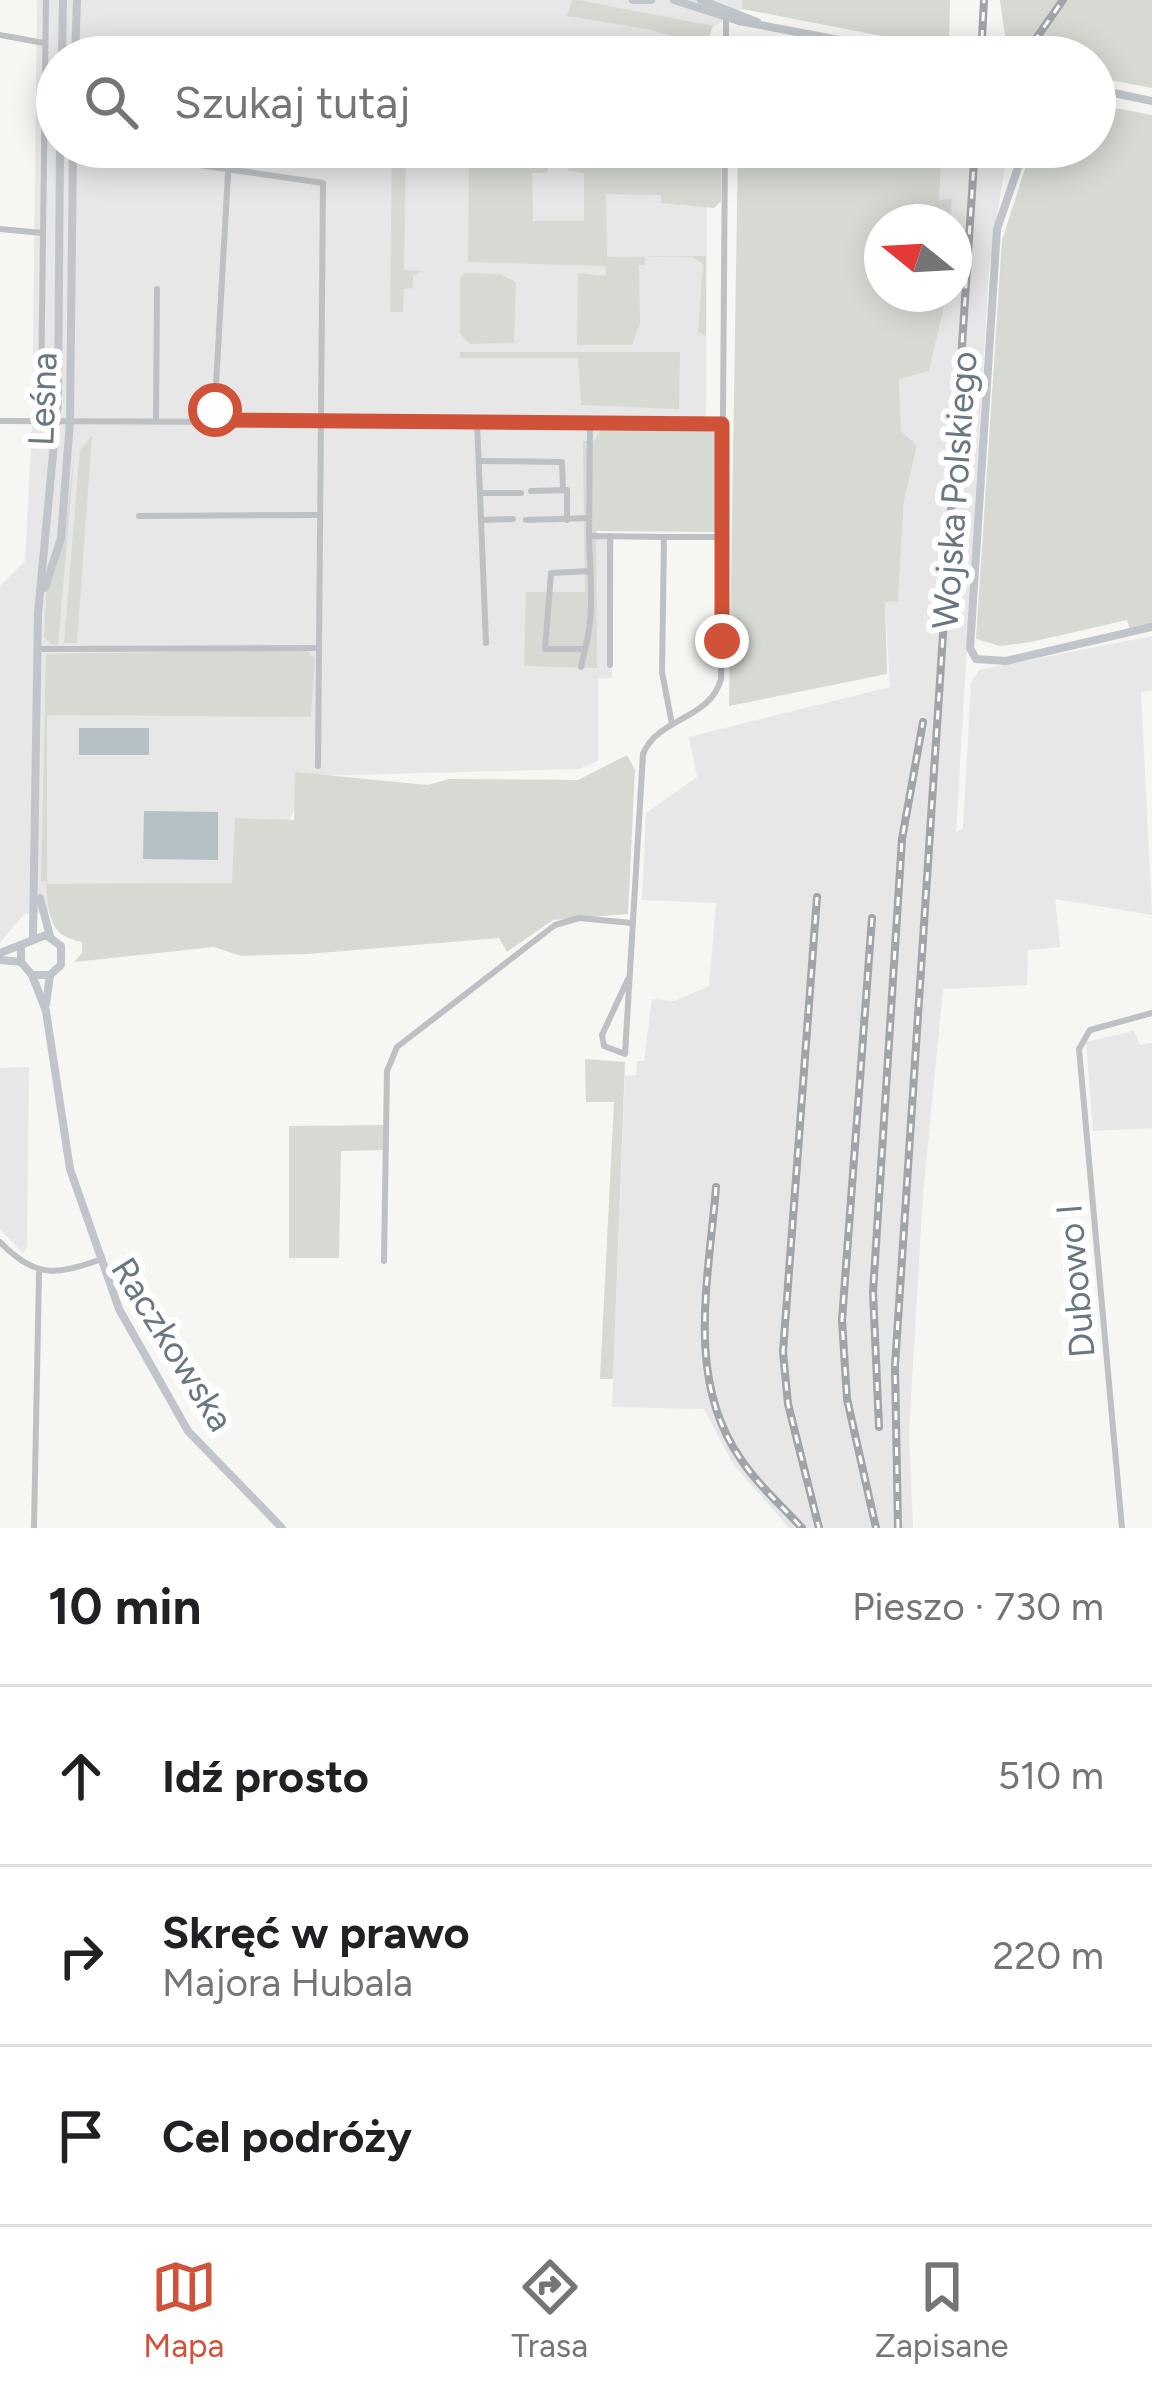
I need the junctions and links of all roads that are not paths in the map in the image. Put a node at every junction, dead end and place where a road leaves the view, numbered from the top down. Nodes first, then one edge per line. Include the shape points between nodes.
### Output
1 (46, 0) edge
2 (63, 0) edge
3 (76, 0) edge
4 (633, 0) edge
5 (651, 0) edge
6 (674, 0) edge
7 (701, 0) edge
8 (722, 8) junction
9 (726, 18) junction
10 (764, 25) junction
11 (0, 35) edge
12 (45, 36) edge
13 (62, 36) edge
14 (75, 36) edge
15 (726, 36) edge
16 (820, 36) edge
17 (36, 42) edge
18 (1116, 93) edge
19 (1152, 100) edge
20 (43, 168) edge
21 (60, 168) edge
22 (74, 168) edge
23 (194, 168) edge
24 (725, 168) edge
25 (1018, 168) edge
26 (228, 174) junction
27 (0, 230) edge
28 (42, 232) junction
29 (157, 289) dead end
30 (41, 395) dead end
31 (214, 420) junction
32 (0, 421) edge
33 (70, 421) junction
34 (156, 421) junction
35 (322, 421) junction
36 (478, 421) junction
37 (590, 421) junction
38 (57, 422) junction
39 (722, 424) junction
40 (479, 461) junction
41 (563, 490) junction
42 (531, 491) dead end
43 (480, 493) junction
44 (521, 493) dead end
45 (320, 515) junction
46 (139, 516) dead end
47 (589, 518) junction
48 (513, 519) dead end
49 (481, 520) junction
50 (526, 520) dead end
51 (567, 520) junction
52 (589, 536) junction
53 (610, 536) junction
54 (664, 537) junction
55 (722, 537) junction
56 (590, 571) junction
57 (1152, 627) edge
58 (486, 644) dead end
59 (319, 648) junction
60 (39, 649) junction
61 (585, 650) junction
62 (610, 665) dead end
63 (581, 667) dead end
64 (672, 724) junction
65 (318, 766) dead end
66 (37, 879) junction
67 (632, 923) junction
68 (32, 936) junction
69 (50, 936) junction
70 (21, 948) junction
71 (0, 957) edge
72 (21, 962) junction
73 (32, 975) junction
74 (50, 976) junction
75 (628, 979) junction
76 (46, 1012) junction
77 (1152, 1013) edge
78 (0, 1242) edge
79 (99, 1260) junction
80 (384, 1261) dead end
81 (39, 1273) junction
82 (278, 1526) edge
83 (34, 1528) edge
84 (1122, 1528) edge

1 - 12 street, Leśna
2 - 13 main road
3 - 14 main road
4 - 5 main road
6 - 9 main road
7 - 8 main road
8 - 9 street
8 - 10 main road
9 - 10 main road
9 - 15 street
10 - 16 main road
11 - 17 street
18 - 19 main road
20 - 28 street, Leśna
21 - 38 main road, Leśna
22 - 33 main road, Leśna
23 - 26 street
24 - 39 street
25 - 57 main road, Wojska Polskiego via 998,230 970,648 976,659 1006,661
26 - 31 street
26 - 35 street via 323,183
27 - 28 street
28 - 30 street, Leśna
29 - 34 street
31 - 34 street
31 - 35 street
32 - 38 street
33 - 34 street
33 - 38 street
33 - 60 main road, Leśna via 61,538
35 - 36 street
35 - 45 street
36 - 37 street
36 - 40 street
37 - 39 street
37 - 47 street
38 - 60 main road, Leśna
39 - 55 street
40 - 41 street via 562,463
40 - 43 street
41 - 42 street
41 - 51 street
43 - 44 street
43 - 49 street
45 - 46 street
45 - 59 street
47 - 51 street
47 - 52 street
48 - 49 street
49 - 58 street
50 - 51 street
52 - 53 street
52 - 56 street
53 - 54 street
53 - 62 street
54 - 55 street
54 - 64 street via 662,672
55 - 64 street via 719,687 705,706
56 - 61 street
56 - 61 street via 548,579 545,649
59 - 60 street
59 - 65 street
60 - 66 main road, Leśna
61 - 63 street
64 - 67 street via 643,754
66 - 68 main road, Leśna
66 - 69 main road, Leśna
67 - 75 street
67 - 80 street via 579,918 555,925 398,1047 387,1071
68 - 69 main road
68 - 70 main road
69 - 74 main road via 63,956
70 - 71 main road
70 - 72 main road
71 - 72 main road
72 - 73 main road
73 - 74 main road
73 - 76 main road
74 - 76 main road
75 - 75 street via 602,1035 604,1046 625,1054
76 - 79 main road via 64,1140
77 - 84 street, Dubowo I via 1086,1033 1079,1049
78 - 81 street
79 - 81 street, Raczkowska
79 - 82 main road, Raczkowska via 175,1413
81 - 83 street

